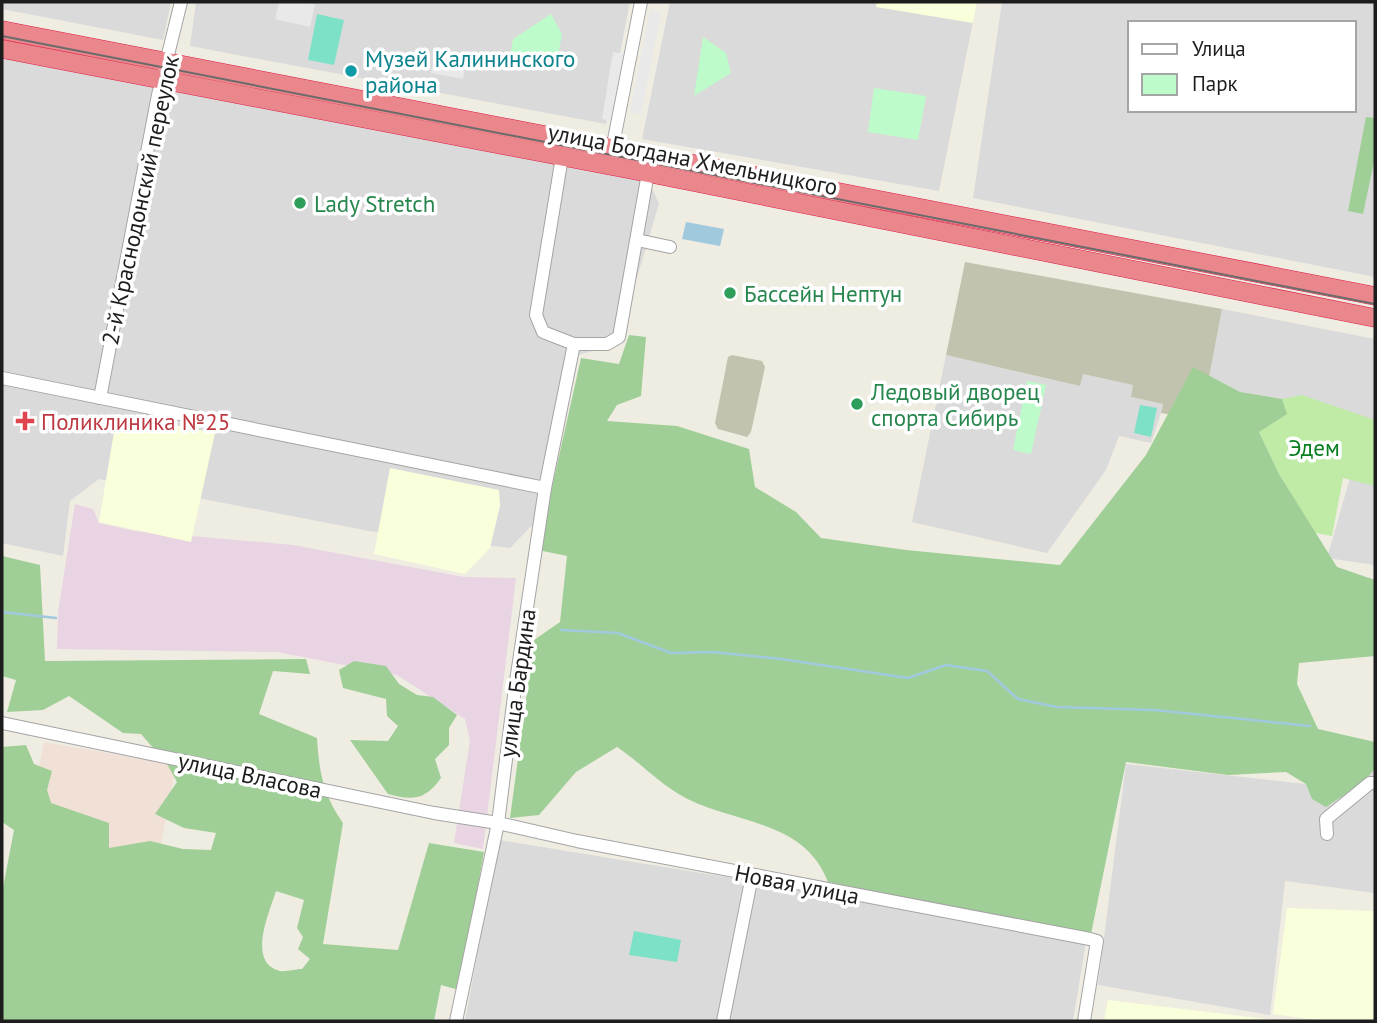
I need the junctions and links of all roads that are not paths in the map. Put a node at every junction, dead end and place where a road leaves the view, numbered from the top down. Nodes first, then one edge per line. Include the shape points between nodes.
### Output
1 (181, 2) edge
2 (641, 2) edge
3 (2, 30) edge
4 (2, 50) edge
5 (168, 61) junction
6 (162, 80) junction
7 (613, 147) junction
8 (562, 158) junction
9 (609, 165) junction
10 (648, 173) junction
11 (637, 240) junction
12 (670, 247) dead end
13 (1375, 296) edge
14 (1375, 318) edge
15 (574, 344) junction
16 (2, 378) edge
17 (100, 398) junction
18 (545, 488) junction
19 (2, 723) edge
20 (1375, 783) edge
21 (498, 822) junction
22 (1327, 834) dead end
23 (752, 876) junction
24 (456, 1021) edge
25 (723, 1021) edge
26 (1084, 1021) edge

1 - 5 street, 2-й Краснодонский переулок
2 - 7 street
3 - 5 highway, улица Богдана Хмельницкого
4 - 6 highway, улица Богдана Хмельницкого
5 - 6 street, 2-й Краснодонский переулок
5 - 7 highway, улица Богдана Хмельницкого
6 - 8 highway, улица Богдана Хмельницкого
6 - 17 street, 2-й Краснодонский переулок
7 - 9 street
7 - 13 highway, улица Богдана Хмельницкого
8 - 9 highway, улица Богдана Хмельницкого
8 - 15 street via 536,315 543,332
9 - 10 highway, улица Богдана Хмельницкого
10 - 11 street
10 - 14 highway, улица Богдана Хмельницкого
11 - 12 street
11 - 15 street via 619,337 607,345
15 - 18 street, улица Бардина
16 - 17 street
17 - 18 street
18 - 21 street, улица Бардина
19 - 21 street, улица Власова via 434,813
20 - 22 street via 1326,819
21 - 23 street, Новая улица
21 - 24 street, улица Бардина
23 - 25 street
23 - 26 street, Новая улица via 1097,941

